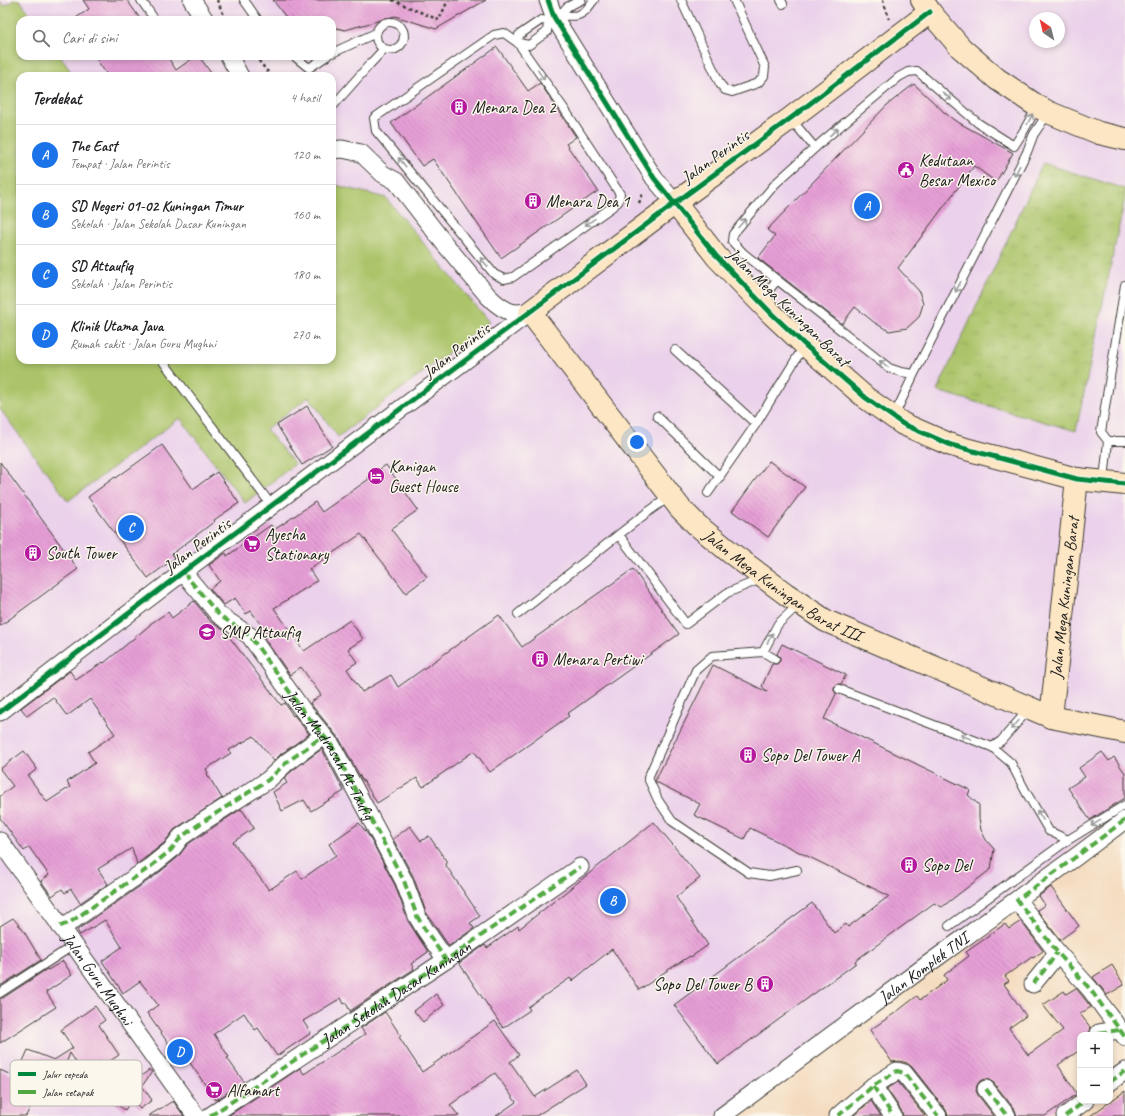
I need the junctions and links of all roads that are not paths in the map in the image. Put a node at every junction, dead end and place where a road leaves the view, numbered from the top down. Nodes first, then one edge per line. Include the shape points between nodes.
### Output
1 (141, 0) edge
2 (192, 0) edge
3 (244, 0) edge
4 (548, 0) edge
5 (580, 0) edge
6 (590, 0) edge
7 (594, 0) edge
8 (681, 0) edge
9 (734, 0) edge
10 (926, 6) edge
11 (152, 16) edge
12 (201, 16) edge
13 (255, 16) edge
14 (554, 18) junction
15 (376, 37) junction
16 (518, 43) junction
17 (384, 50) junction
18 (336, 52) edge
19 (231, 60) edge
20 (299, 60) edge
21 (321, 60) edge
22 (238, 72) edge
23 (336, 102) edge
24 (1043, 109) junction
25 (793, 122) junction
26 (1125, 139) edge
27 (813, 146) junction
28 (1014, 146) junction
29 (336, 150) edge
30 (1027, 152) junction
31 (675, 203) junction
32 (451, 237) junction
33 (777, 280) junction
34 (1125, 285) edge
35 (760, 301) junction
36 (530, 312) junction
37 (805, 345) junction
38 (676, 350) dead end
39 (165, 364) edge
40 (914, 374) junction
41 (658, 416) dead end
42 (893, 417) junction
43 (756, 424) junction
44 (1108, 441) junction
45 (1125, 441) edge
46 (720, 477) junction
47 (1078, 479) junction
48 (1115, 483) edge
49 (708, 493) dead end
50 (670, 496) junction
51 (272, 506) junction
52 (619, 535) junction
53 (183, 572) junction
54 (763, 578) junction
55 (800, 603) junction
56 (518, 614) dead end
57 (763, 652) junction
58 (775, 659) dead end
59 (839, 689) dead end
60 (1030, 708) junction
61 (0, 712) edge
62 (1051, 717) junction
63 (1125, 732) edge
64 (323, 736) junction
65 (992, 748) junction
66 (1125, 806) edge
67 (1125, 820) edge
68 (1068, 840) junction
69 (1, 843) edge
70 (580, 867) dead end
71 (797, 870) dead end
72 (1017, 900) junction
73 (60, 926) junction
74 (949, 926) dead end
75 (74, 945) junction
76 (1057, 952) junction
77 (446, 960) junction
78 (1033, 984) dead end
79 (0, 993) edge
80 (1122, 1033) edge
81 (1125, 1071) edge
82 (1113, 1080) edge
83 (873, 1086) junction
84 (986, 1089) dead end
85 (1081, 1104) edge
86 (196, 1116) edge
87 (210, 1116) edge
88 (722, 1116) edge
89 (838, 1116) edge
90 (893, 1116) edge
91 (938, 1116) edge
92 (1007, 1116) edge
93 (1065, 1116) edge

1 - 11 lane
2 - 12 street
3 - 13 lane
4 - 14 street, Jalan Mega Kuningan Barat
5 - 14 lane
6 - 7 lane
7 - 14 lane via 587,10 576,16
8 - 9 lane via 720,84 725,90 732,92 758,83 764,76 765,67
10 - 24 street via 961,48 997,79
10 - 25 street, Jalan Perintis
14 - 16 lane via 541,20 519,35
14 - 16 lane via 547,32 528,45
14 - 31 street, Jalan Mega Kuningan Barat via 654,178
15 - 17 lane via 378,45
15 - 17 lane via 381,25 394,22 402,28 404,37 398,49
15 - 18 lane
32 -> 16 lane via 376,131 374,118 494,35 504,33
16 -> 32 lane via 620,194 618,202 513,277 504,279 494,274
17 - 23 lane
19 - 22 street
20 - 21 lane via 308,68
24 - 26 street via 1099,133
28 -> 24 lane
24 - 30 lane
25 - 27 lane via 793,130 805,144
25 - 31 street, Jalan Perintis
27 -> 28 lane via 899,77 917,70 978,123
33 -> 27 lane via 743,253 732,241 733,234 776,183
28 - 30 lane
29 - 32 street via 361,153 383,174 396,181
30 -> 40 lane
31 - 35 street, Jalan Mega Kuningan Barat via 717,257
31 - 36 street, Jalan Perintis
32 - 36 street via 488,296 516,313
33 - 35 lane
40 -> 33 lane via 889,368
34 - 44 lane via 1101,432
35 - 37 street, Jalan Mega Kuningan Barat
36 - 50 street, Jalan Mega Kuningan Barat III
36 - 51 street, Jalan Perintis
37 - 42 street, Jalan Mega Kuningan Barat via 866,398
37 - 43 lane
38 - 43 lane
39 - 51 lane
40 - 42 lane
41 - 46 lane
42 - 47 street, Jalan Mega Kuningan Barat via 902,424 952,445
43 - 46 lane
44 - 45 lane
44 - 48 lane
46 - 49 lane
47 - 48 street, Jalan Mega Kuningan Barat
47 - 62 street, Jalan Mega Kuningan Barat
50 - 52 lane
50 - 54 street, Jalan Mega Kuningan Barat III via 697,525
51 - 53 street, Jalan Perintis
52 - 54 lane via 686,624 727,593
52 - 56 lane
53 - 61 street, Jalan Perintis
53 - 64 street, Jalan Madrasah At-Taufig via 219,615 250,636
54 - 55 street, Jalan Mega Kuningan Barat III
57 -> 55 lane via 778,624
55 - 60 street, Jalan Mega Kuningan Barat III via 826,621
57 - 58 lane
57 - 71 lane via 712,656 696,670 648,778 672,821 749,873 769,876
65 -> 59 lane
60 - 62 street, Jalan Mega Kuningan Barat III
60 -> 65 lane
62 - 63 street, Jalan Mega Kuningan Barat III
64 - 73 street via 287,762 268,780 181,838 150,867
64 - 77 street, Jalan Madrasah At-Taufig via 332,746 404,881 417,916
68 -> 65 lane via 1049,831 1011,764
66 -> 68 lane
67 - 72 street, Jalan Komplek TNI
68 - 74 lane
69 - 73 street, Jalan Guru Mughni
70 - 77 street, Jalan Sekolah Dasar Kuningan
72 - 76 street
72 - 88 street, Jalan Komplek TNI
73 - 75 street, Jalan Guru Mughni
75 - 79 lane
75 - 86 street, Jalan Guru Mughni
76 - 78 street
76 - 80 street via 1090,989
77 - 87 street, Jalan Sekolah Dasar Kuningan
81 - 82 street
83 - 89 street
83 - 90 street
83 - 91 street via 897,1071 904,1073
84 - 92 street
85 - 93 street

